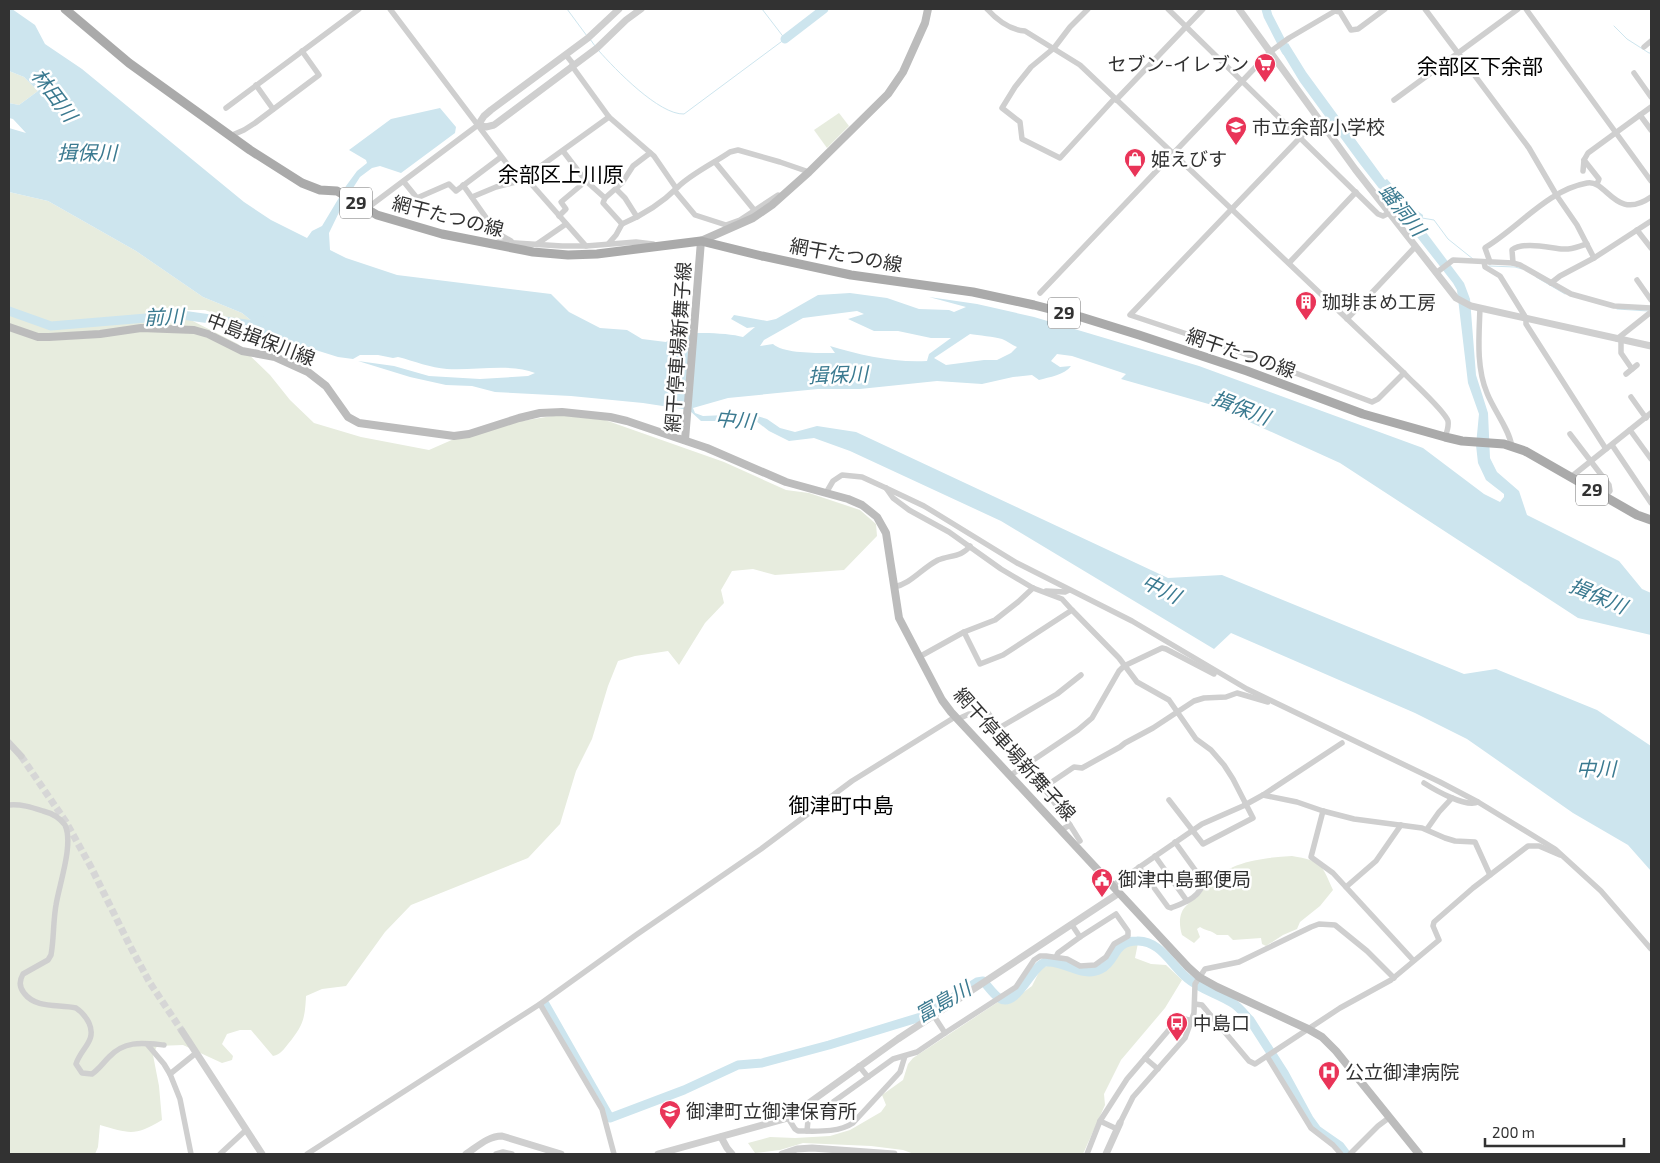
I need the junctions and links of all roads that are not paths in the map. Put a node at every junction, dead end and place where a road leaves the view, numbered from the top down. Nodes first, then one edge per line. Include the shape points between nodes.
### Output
1 (65, 9) edge
2 (359, 9) edge
3 (390, 9) edge
4 (619, 9) edge
5 (641, 9) edge
6 (928, 9) edge
7 (987, 9) edge
8 (1088, 9) edge
9 (1168, 9) edge
10 (1203, 9) edge
11 (1239, 9) edge
12 (1385, 9) edge
13 (1425, 9) edge
14 (1518, 9) edge
15 (1535, 9) edge
16 (1527, 11) edge
17 (1186, 26) junction
18 (590, 36) junction
19 (1651, 41) edge
20 (598, 47) junction
21 (1644, 47) dead end
22 (1054, 48) junction
23 (302, 51) junction
24 (1270, 52) junction
25 (1457, 54) junction
26 (566, 55) junction
27 (573, 66) junction
28 (1634, 73) dead end
29 (1243, 82) junction
30 (256, 85) junction
31 (1651, 97) edge
32 (1115, 99) junction
33 (1394, 100) dead end
34 (226, 108) dead end
35 (1651, 108) edge
36 (273, 109) junction
37 (1640, 116) junction
38 (610, 117) junction
39 (1318, 119) junction
40 (478, 125) junction
41 (1651, 130) edge
42 (1616, 132) junction
43 (230, 136) junction
44 (1299, 137) junction
45 (564, 151) junction
46 (650, 153) junction
47 (1173, 154) junction
48 (501, 157) junction
49 (1584, 160) junction
50 (715, 162) junction
51 (1583, 171) dead end
52 (809, 172) junction
53 (523, 180) junction
54 (586, 181) junction
55 (1651, 181) edge
56 (404, 182) junction
57 (1597, 184) junction
58 (463, 186) junction
59 (616, 189) junction
60 (676, 190) junction
61 (1356, 192) junction
62 (1557, 196) junction
63 (472, 197) junction
64 (782, 197) junction
65 (1651, 197) edge
66 (605, 198) junction
67 (1232, 208) junction
68 (365, 209) junction
69 (755, 211) junction
70 (1389, 213) junction
71 (558, 216) junction
72 (637, 217) junction
73 (1651, 221) edge
74 (566, 224) junction
75 (622, 224) junction
76 (1637, 230) junction
77 (513, 242) junction
78 (486, 243) junction
79 (609, 243) junction
80 (537, 244) junction
81 (701, 244) junction
82 (1587, 244) junction
83 (664, 245) junction
84 (586, 246) junction
85 (1415, 247) junction
86 (1651, 248) edge
87 (1594, 258) junction
88 (1487, 262) junction
89 (1289, 263) junction
90 (1513, 263) junction
91 (1436, 273) junction
92 (1637, 280) dead end
93 (1551, 283) junction
94 (1040, 293) dead end
95 (1651, 300) edge
96 (1480, 308) junction
97 (1651, 308) edge
98 (1650, 313) edge
99 (1526, 318) junction
100 (1347, 319) junction
101 (9, 327) edge
102 (1619, 339) junction
103 (1651, 346) edge
104 (1404, 373) junction
105 (1626, 374) dead end
106 (1631, 397) dead end
107 (1649, 416) edge
108 (1630, 430) junction
109 (1570, 434) dead end
110 (685, 437) junction
111 (1445, 437) junction
112 (1612, 444) junction
113 (1512, 447) junction
114 (1606, 449) junction
115 (1651, 459) edge
116 (1591, 461) junction
117 (1571, 477) junction
118 (886, 488) junction
119 (826, 494) junction
120 (1604, 497) junction
121 (1651, 503) edge
122 (1651, 520) edge
123 (970, 546) junction
124 (894, 587) junction
125 (1033, 588) junction
126 (1069, 590) junction
127 (1042, 591) junction
128 (1072, 610) junction
129 (964, 632) junction
130 (919, 656) junction
131 (1124, 666) junction
132 (1221, 674) junction
133 (1081, 675) dead end
134 (1270, 700) junction
135 (1178, 712) junction
136 (957, 718) junction
137 (1000, 728) junction
138 (9, 743) edge
139 (1342, 743) dead end
140 (21, 756) tunnel mouth
141 (1027, 764) junction
142 (1011, 775) junction
143 (1424, 783) dead end
144 (1043, 788) junction
145 (1263, 795) junction
146 (1452, 798) junction
147 (1169, 800) dead end
148 (1478, 802) junction
149 (9, 805) edge
150 (1246, 805) junction
151 (1323, 811) junction
152 (1070, 825) junction
153 (1401, 825) junction
154 (1427, 829) junction
155 (1061, 830) junction
156 (1193, 830) junction
157 (1080, 841) dead end
158 (1175, 842) junction
159 (1562, 855) junction
160 (1155, 856) junction
161 (1139, 867) junction
162 (1490, 875) junction
163 (1112, 886) junction
164 (1346, 888) junction
165 (1119, 893) junction
166 (1187, 901) junction
167 (1072, 925) junction
168 (1080, 937) junction
169 (1651, 950) edge
170 (1056, 957) junction
171 (1413, 960) junction
172 (1394, 978) junction
173 (1198, 979) junction
174 (540, 1004) junction
175 (1195, 1004) junction
176 (934, 1016) junction
177 (1192, 1021) junction
178 (1308, 1029) junction
179 (182, 1030) tunnel mouth
180 (945, 1033) junction
181 (146, 1044) junction
182 (164, 1045) dead end
183 (196, 1053) junction
184 (1271, 1054) junction
185 (906, 1056) junction
186 (1146, 1058) junction
187 (859, 1066) junction
188 (1158, 1069) junction
189 (170, 1074) junction
190 (868, 1078) junction
191 (1390, 1117) junction
192 (788, 1118) junction
193 (1100, 1121) junction
194 (1118, 1126) junction
195 (246, 1130) junction
196 (807, 1131) junction
197 (721, 1137) junction
198 (191, 1154) edge
199 (220, 1154) edge
200 (262, 1154) edge
201 (307, 1154) edge
202 (466, 1154) edge
203 (496, 1154) edge
204 (512, 1154) edge
205 (560, 1154) edge
206 (614, 1154) edge
207 (658, 1154) edge
208 (732, 1154) edge
209 (782, 1154) edge
210 (894, 1154) edge
211 (1087, 1154) edge
212 (1106, 1154) edge
213 (1341, 1154) edge
214 (1351, 1154) edge
215 (1420, 1154) edge

1 - 43 main road, 網干たつの線 / 29 via 129,63
2 - 23 street
3 - 40 street
4 - 18 street
5 - 20 street
6 - 52 main road, 網干停車場新舞子線 via 903,72 888,94
7 - 22 street via 996,19 1015,30 1025,30
8 - 22 street
9 - 17 street
10 - 17 street
11 - 24 street
12 - 24 street via 1358,29 1351,30 1340,12 1336,11
13 - 25 street
14 - 25 street
15 - 16 street
16 - 42 street
17 - 29 street
17 - 32 street
18 - 20 street
18 - 26 street
19 - 21 street
20 - 27 street
22 - 32 street via 1080,65
22 - 32 street via 1031,67 1002,108 1020,122 1022,139 1060,158
23 - 30 street
23 - 36 street via 320,75
24 - 29 street
24 - 39 street
25 - 33 street
25 - 62 street via 1529,148
26 - 27 street
26 - 40 street via 491,110
27 - 38 street
27 - 40 street via 494,125
28 - 31 street
29 - 44 street
29 - 47 street
30 - 34 street
30 - 36 street
32 - 47 street
35 - 37 street
36 - 43 street
37 - 41 street
37 - 42 street
38 - 45 street
38 - 46 street
39 - 44 street
39 - 70 street
40 - 48 street
40 - 56 street
42 - 49 street via 1588,153
42 - 55 street
43 - 68 main road, 網干たつの線 / 29 via 302,183 337,192
44 - 61 street
44 - 67 street
45 - 53 street
45 - 54 street
46 - 59 street via 633,166
46 - 60 street
47 - 67 street
47 - 94 street
48 - 53 street
48 - 58 street
49 - 51 street
49 - 57 street via 1598,175
50 - 52 street via 738,150
50 - 60 street
50 - 69 street
52 - 64 main road, 網干停車場新舞子線
53 - 63 street
53 - 71 street
54 - 66 street
54 - 71 street via 561,202 566,209
56 - 58 street via 417,198 449,184 456,190
56 - 68 street
57 - 62 street via 1589,182
57 - 65 street via 1623,204 1638,204
58 - 63 street
59 - 66 street
59 - 72 street
60 - 69 street via 695,215 726,225
60 - 72 street
61 - 70 street via 1381,215
61 - 89 street
62 - 82 street
62 - 88 street via 1486,246
63 - 77 street via 497,234
64 - 69 street via 778,195
64 - 81 main road, 網干停車場新舞子線 via 754,218
66 - 75 street via 603,203
67 - 89 street
67 - 104 street via 1130,315 1232,349 1372,402
68 - 78 main road, 網干たつの線 / 29 via 419,228
70 - 85 street
71 - 74 street
72 - 75 street
73 - 76 street
74 - 80 street
74 - 84 street
75 - 79 street
76 - 86 street
76 - 87 street
77 - 78 street
77 - 80 street
78 - 83 main road, 網干たつの線 / 29 via 568,255
79 - 83 street
79 - 84 street
80 - 84 street
81 - 83 main road, 網干たつの線 / 29
81 - 110 main road, 網干停車場新舞子線
81 - 111 main road, 網干たつの線 / 29 via 851,275 973,292 1081,317 1246,371 1363,414
82 - 87 street
82 - 90 street via 1564,250 1532,246 1515,248 1512,250
85 - 91 street
85 - 100 street
87 - 93 street
88 - 90 street
88 - 91 street via 1453,260
88 - 99 street via 1485,267 1500,276
89 - 100 street
90 - 93 street
91 - 96 street via 1460,301
92 - 95 street
93 - 97 street via 1571,294 1614,306
96 - 99 street
96 - 113 street via 1482,379
98 - 102 street
99 - 102 street
99 - 114 street via 1526,324
100 - 104 street
101 - 110 main road, 中島揖保川線 via 50,337 141,328 194,330 242,351 275,358 308,372 326,386 348,417 359,424 460,436 525,416 562,412 619,419
102 - 103 street
102 - 105 street via 1621,353 1635,367
104 - 111 street via 1443,413 1448,422
106 - 107 street
107 - 108 street
108 - 112 street
108 - 115 street
109 - 116 street
110 - 119 main road, 網干停車場新舞子線 via 786,482
111 - 113 main road, 網干たつの線 / 29
112 - 114 street
112 - 121 street
113 - 117 main road, 網干たつの線 / 29 via 1534,455
114 - 116 street
116 - 117 street
116 - 120 street via 1609,485 1610,491
117 - 120 main road, 網干たつの線 / 29
118 - 119 street via 862,477 842,476 832,481
118 - 123 street via 909,510
118 - 126 street via 924,506 1017,563
119 - 124 main road, 網干停車場新舞子線 via 862,505 878,518 886,534
120 - 122 main road, 網干たつの線 / 29
123 - 124 street via 959,556 941,559 909,582
123 - 125 street
124 - 130 main road, 網干停車場新舞子線 via 900,618
125 - 127 street
125 - 129 street via 995,620
126 - 127 street
126 - 132 street via 1132,621
127 - 128 street via 1062,599
128 - 129 street via 1003,655 980,664
128 - 131 street
129 - 130 street
130 - 136 main road, 網干停車場新舞子線 via 942,700
131 - 132 street via 1166,648 1209,672
131 - 135 street via 1137,682 1164,696
131 - 141 street via 1092,718
132 - 134 street
133 - 137 street via 1057,694
134 - 135 street via 1266,702 1237,693 1194,701
134 - 148 street
135 - 144 street via 1082,768 1074,767
135 - 150 street via 1196,739 1224,765
136 - 137 street via 986,712
136 - 142 main road, 網干停車場新舞子線
136 - 174 street via 852,781
137 - 141 street
138 - 140 street
139 - 145 street
141 - 142 street
141 - 144 street
142 - 155 main road, 網干停車場新舞子線
143 - 146 street
144 - 152 street
145 - 150 street
145 - 151 street
146 - 148 street via 1473,804
146 - 154 street
147 - 156 street
148 - 159 street
149 - 181 street via 18,804 54,815 64,824 68,837 51,955 48,960 22,974 21,989 39,1004 76,1008 86,1017 92,1038 76,1064 82,1073 92,1074 125,1045
150 - 156 street
150 - 156 street via 1253,818 1203,844
151 - 153 street
151 - 164 street via 1311,857
152 - 155 street
152 - 157 street
153 - 154 street
153 - 164 street via 1376,861
154 - 162 street via 1445,838 1476,842
155 - 163 main road, 網干停車場新舞子線
156 - 158 street
158 - 160 street
158 - 166 street via 1203,881 1197,894
159 - 162 street via 1530,845
159 - 169 street via 1601,891
160 - 161 street
160 - 166 street
161 - 163 street
161 - 166 street via 1168,907
162 - 171 street via 1434,922 1439,940
163 - 165 main road, 網干停車場新舞子線
164 - 171 street
165 - 167 street
165 - 173 main road, 網干停車場新舞子線
167 - 168 street
167 - 176 street
168 - 170 street
168 - 170 street via 1116,914 1128,932 1128,936 1114,944 1106,957 1095,965 1080,966
170 - 180 street via 1040,956 1034,960 1016,987
171 - 172 street
172 - 173 street via 1334,925 1325,924 1311,927 1239,962 1205,969
172 - 178 street
173 - 175 street
173 - 178 main road, 網干停車場新舞子線
174 - 201 street
174 - 206 street via 602,1109
175 - 177 street
175 - 184 street via 1202,1005 1252,1064
176 - 180 street
176 - 187 street
177 - 186 street via 1185,1019 1173,1025
177 - 188 street via 1185,1038
178 - 184 street
178 - 191 main road, 網干停車場新舞子線 via 1336,1050
179 - 183 street
180 - 185 street via 918,1052
181 - 182 street
181 - 189 street
183 - 189 street
183 - 195 street
184 - 213 street via 1311,1128
185 - 190 street via 896,1057
185 - 196 street via 900,1072 853,1123 839,1130
186 - 188 street
186 - 193 street via 1127,1079
187 - 190 street
187 - 192 street
188 - 194 street via 1133,1097
189 - 198 street via 180,1099
190 - 196 street via 808,1120
191 - 214 street
191 - 215 main road, 網干停車場新舞子線
192 - 196 street via 795,1129
192 - 197 street
193 - 194 street
193 - 211 street
194 - 212 street
195 - 199 street
195 - 200 street
197 - 207 street
197 - 208 street
202 - 205 street via 496,1136
203 - 204 street
209 - 210 street via 812,1148

